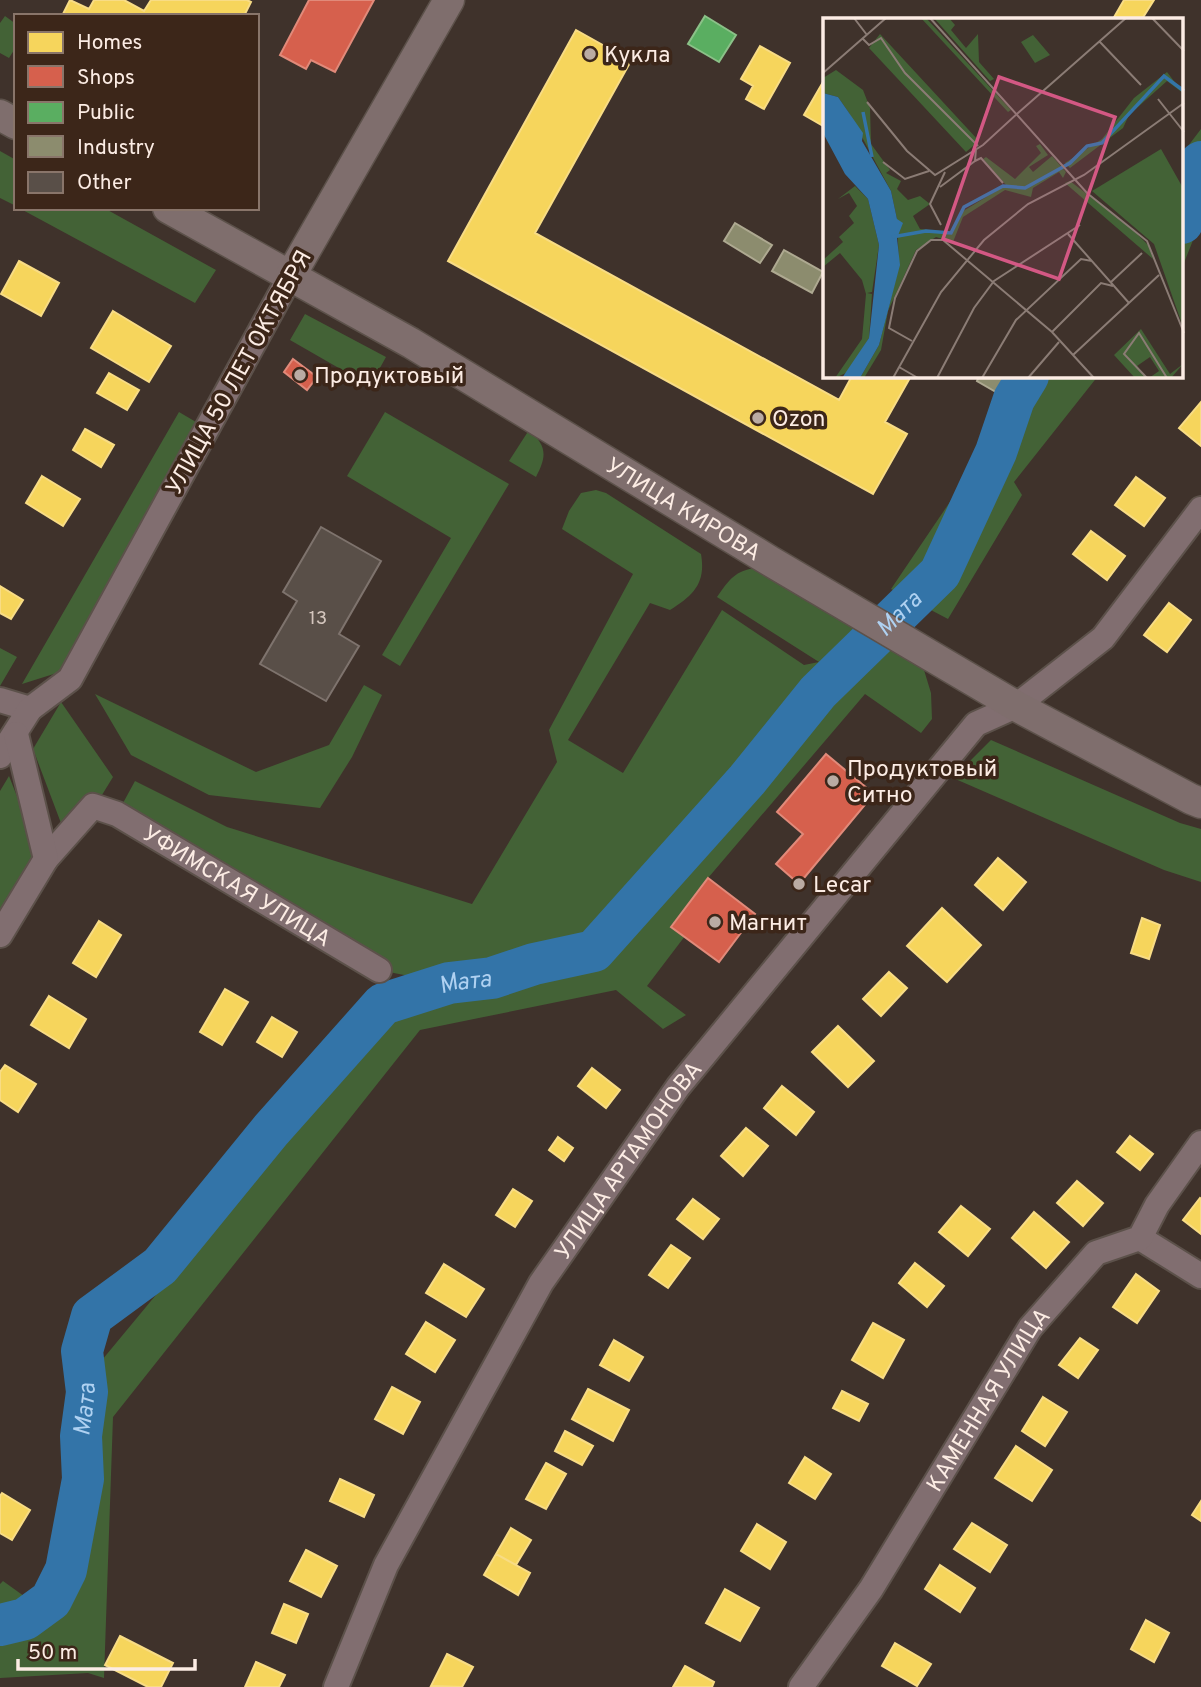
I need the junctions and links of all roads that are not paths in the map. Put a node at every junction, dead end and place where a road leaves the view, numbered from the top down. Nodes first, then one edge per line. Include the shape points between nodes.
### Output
1 (449, 0) edge
2 (172, 210) edge
3 (291, 275) junction
4 (1201, 509) edge
5 (0, 700) edge
6 (1016, 706) junction
7 (30, 709) junction
8 (16, 734) junction
9 (0, 756) edge
10 (1201, 803) edge
11 (46, 859) junction
12 (0, 935) edge
13 (379, 970) dead end
14 (1201, 1143) edge
15 (1140, 1238) junction
16 (1201, 1276) edge
17 (336, 1687) edge
18 (801, 1687) edge

1 - 3 main road, УЛИЦА 50 ЛЕТ ОКТЯБРЯ
2 - 3 main road, УЛИЦА КИРОВА
3 - 6 main road, УЛИЦА КИРОВА
3 - 7 street, УЛИЦА 50 ЛЕТ ОКТЯБРЯ via 70,679
4 - 6 street, УЛИЦА АРТАМОНОВА via 1103,638
5 - 7 street
6 - 10 main road, УЛИЦА КИРОВА
6 - 17 street, УЛИЦА АРТАМОНОВА via 976,724 788,951 678,1087 541,1283 386,1564
7 - 8 street, УЛИЦА 50 ЛЕТ ОКТЯБРЯ
8 - 9 street, УЛИЦА 50 ЛЕТ ОКТЯБРЯ
8 - 11 street
11 - 12 street
11 - 13 street, УФИМСКАЯ УЛИЦА via 93,806 117,814
14 - 15 street via 1157,1205
15 - 16 street
15 - 18 street, КАМЕННАЯ УЛИЦА via 1096,1252 1030,1328 871,1589

